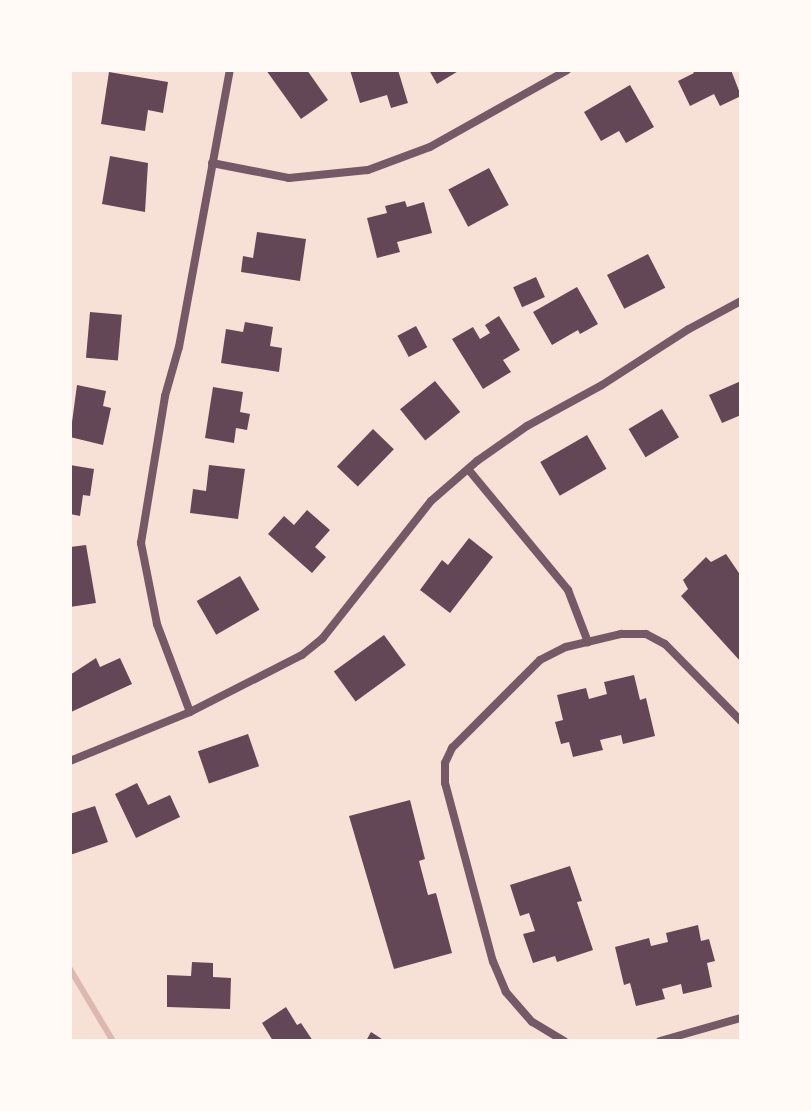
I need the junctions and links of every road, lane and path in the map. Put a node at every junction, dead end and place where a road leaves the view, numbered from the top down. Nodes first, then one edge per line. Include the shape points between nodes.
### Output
1 (230, 70) edge
2 (567, 70) edge
3 (212, 163) junction
4 (741, 301) edge
5 (468, 469) junction
6 (588, 642) junction
7 (190, 712) junction
8 (741, 721) edge
9 (70, 761) edge
10 (741, 1018) edge
11 (564, 1041) edge
12 (660, 1041) edge

1 - 3 street
2 - 3 street via 430,147 368,170 289,178
3 - 7 street via 141,543 157,624
4 - 5 street via 527,426
5 - 6 street via 568,590
5 - 7 street via 431,501 322,639 302,655
6 - 8 street via 646,634 665,644
6 - 11 street via 566,647 529,669 452,748 445,763 464,860 497,972 506,992 532,1022
7 - 9 street
10 - 12 street

